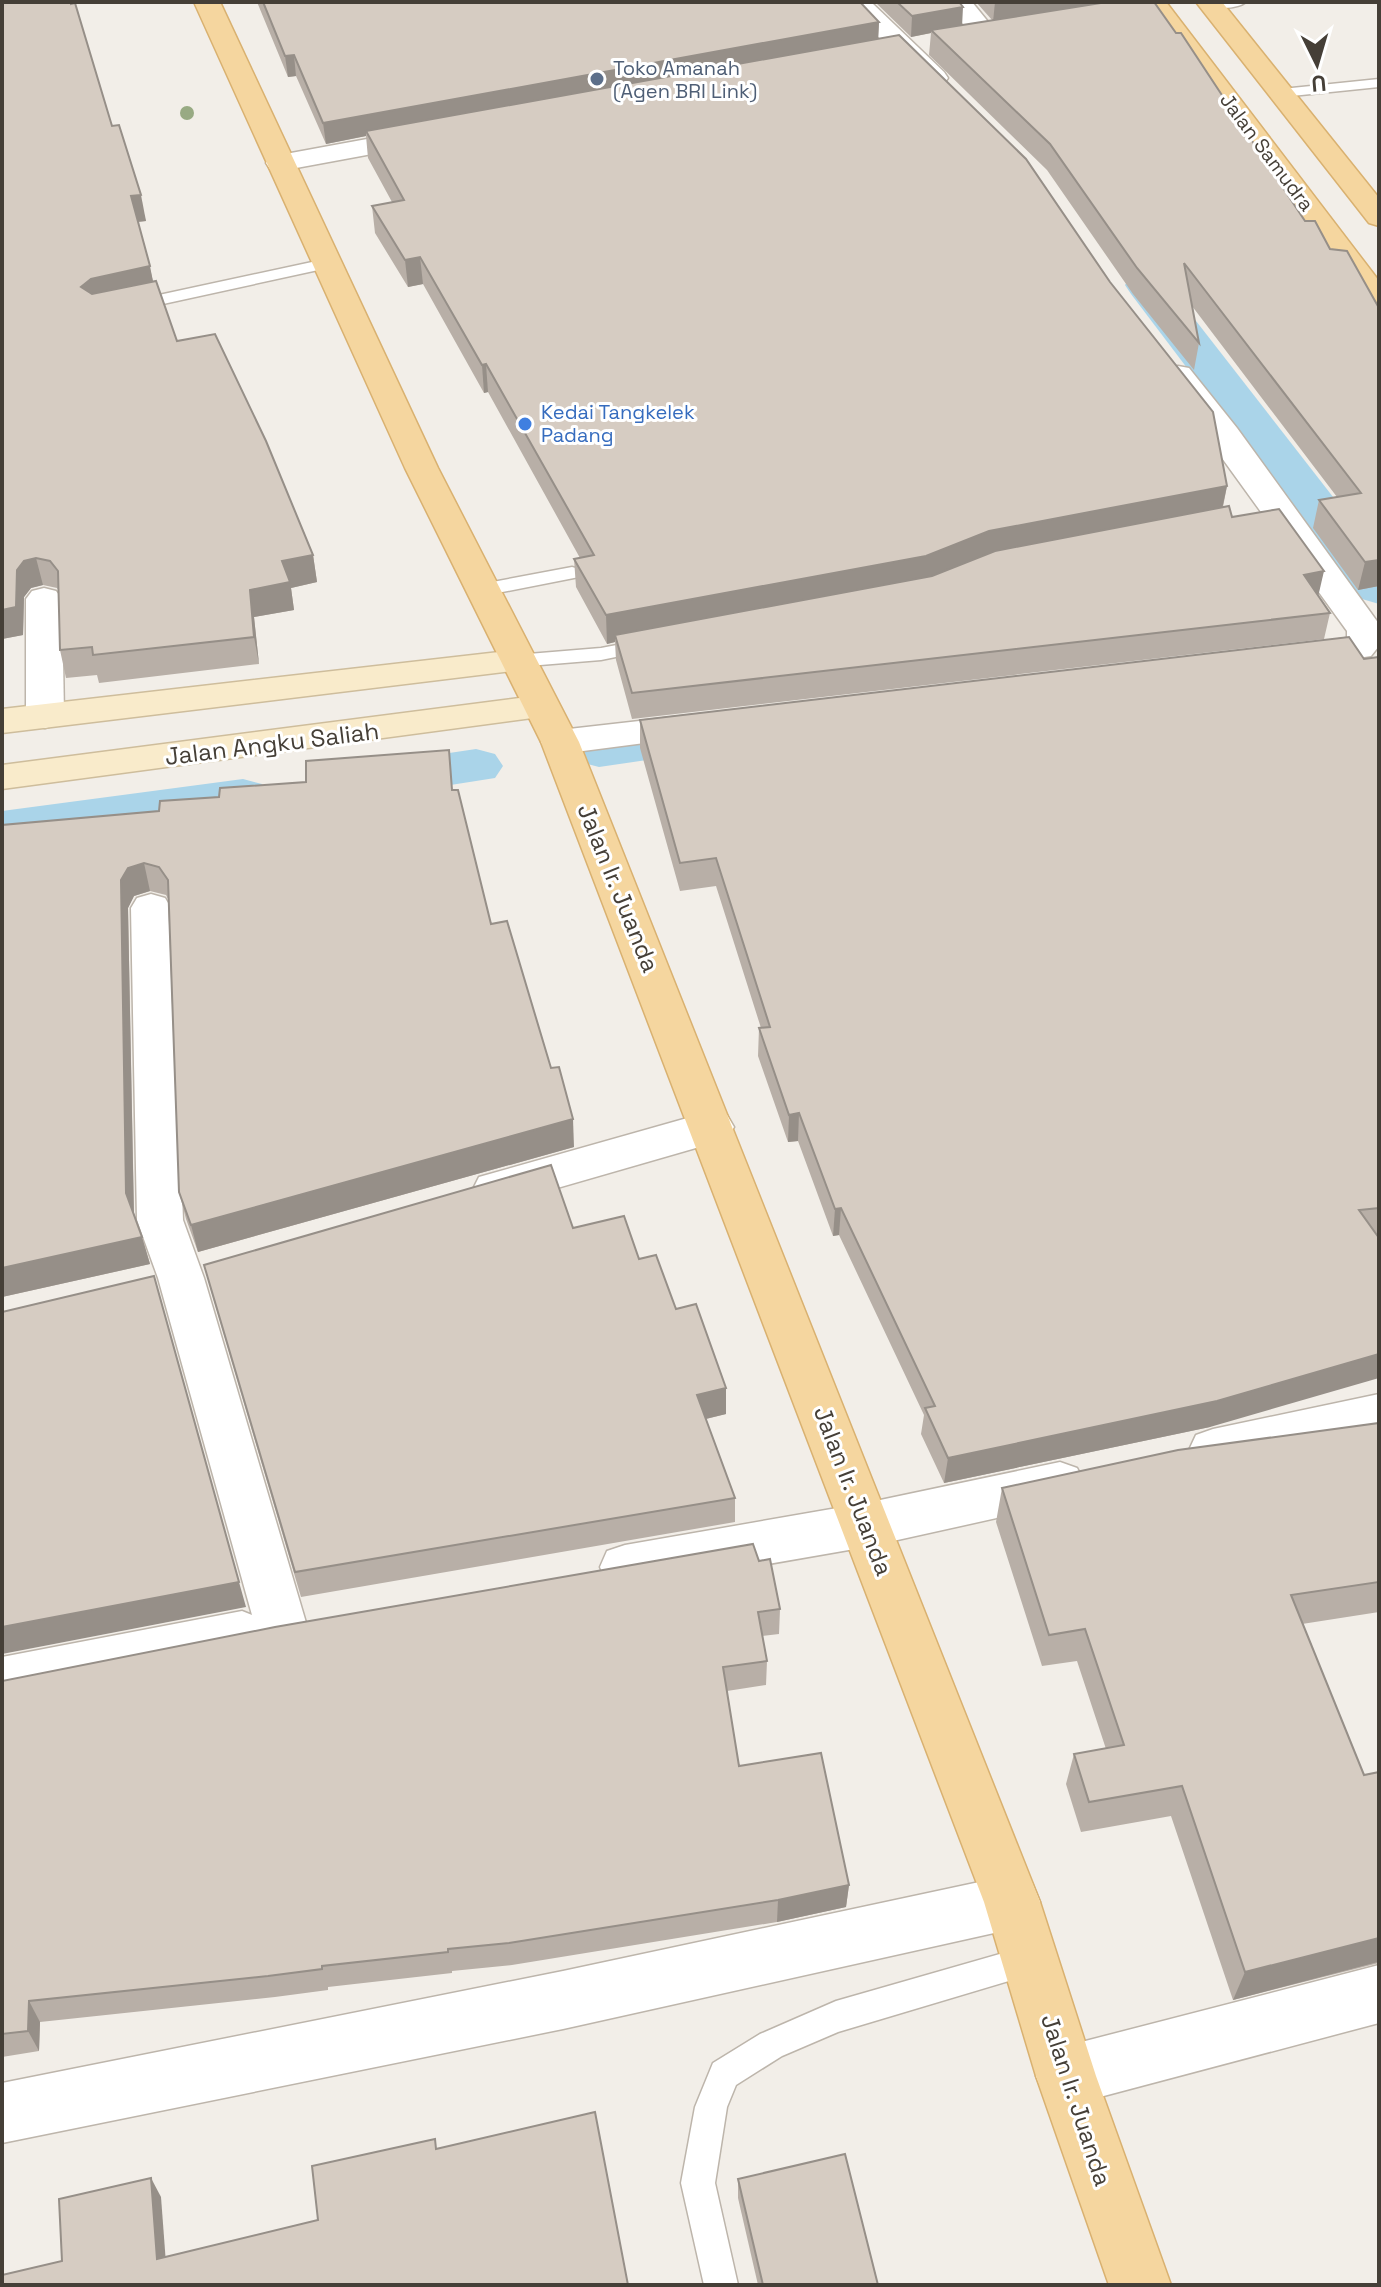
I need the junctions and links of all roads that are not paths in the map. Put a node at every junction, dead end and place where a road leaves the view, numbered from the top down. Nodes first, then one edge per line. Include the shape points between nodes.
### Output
1 (207, 2) edge
2 (856, 2) edge
3 (958, 2) edge
4 (1239, 2) edge
5 (1210, 3) edge
6 (1155, 5) edge
7 (1126, 12) edge
8 (1015, 29) edge
9 (1379, 83) edge
10 (1282, 93) junction
11 (956, 100) edge
12 (446, 133) edge
13 (280, 163) junction
14 (1379, 217) edge
15 (1365, 262) edge
16 (326, 264) junction
17 (1379, 302) edge
18 (112, 310) edge
19 (1156, 347) edge
20 (572, 573) edge
21 (482, 590) junction
22 (44, 599) dead end
23 (662, 643) edge
24 (1271, 659) edge
25 (516, 661) junction
26 (45, 716) junction
27 (2, 721) edge
28 (734, 722) edge
29 (551, 725) junction
30 (2, 777) edge
31 (151, 908) dead end
32 (712, 1127) junction
33 (454, 1200) edge
34 (226, 1265) edge
35 (181, 1278) junction
36 (137, 1290) edge
37 (1379, 1414) edge
38 (1177, 1458) edge
39 (1099, 1475) edge
40 (866, 1525) junction
41 (574, 1576) edge
42 (2, 1681) edge
43 (1012, 1902) junction
44 (1031, 1960) junction
45 (1379, 1994) edge
46 (1066, 2076) junction
47 (2, 2113) edge
48 (721, 2285) edge
49 (1140, 2285) edge

1 - 13 main road, Jalan Ir. Juanda
2 - 11 street
3 - 8 street via 972,36
4 - 5 lane
5 - 10 main road, Jalan Samudra
6 - 7 street
6 - 15 main road, Jalan Samudra
9 - 10 lane
10 - 14 main road, Jalan Samudra
12 - 13 street
13 - 16 main road, Jalan Ir. Juanda
15 - 17 main road, Jalan Samudra
16 - 18 lane
16 - 21 main road, Jalan Ir. Juanda
19 - 24 street via 1225,435 1268,515 1367,637 1350,650
20 - 21 lane
21 - 25 main road, Jalan Ir. Juanda
22 - 26 street
23 - 25 lane
25 - 26 main road
25 - 29 main road, Jalan Ir. Juanda
26 - 27 main road
28 - 29 street
29 - 30 main road, Jalan Angku Saliah
29 - 32 main road, Jalan Ir. Juanda
31 - 35 street via 160,1220
32 - 33 street
32 - 40 main road, Jalan Ir. Juanda
34 - 35 street
35 - 36 street
35 - 42 street via 304,1622
37 - 38 street
39 - 40 street
40 - 41 street
40 - 43 main road, Jalan Ir. Juanda
43 - 44 main road, Jalan Ir. Juanda
43 - 47 street via 563,2000
44 - 46 main road, Jalan Ir. Juanda
44 - 48 lane via 836,2017 771,2045 724,2074 711,2107 698,2183
45 - 46 street
46 - 49 main road, Jalan Ir. Juanda

